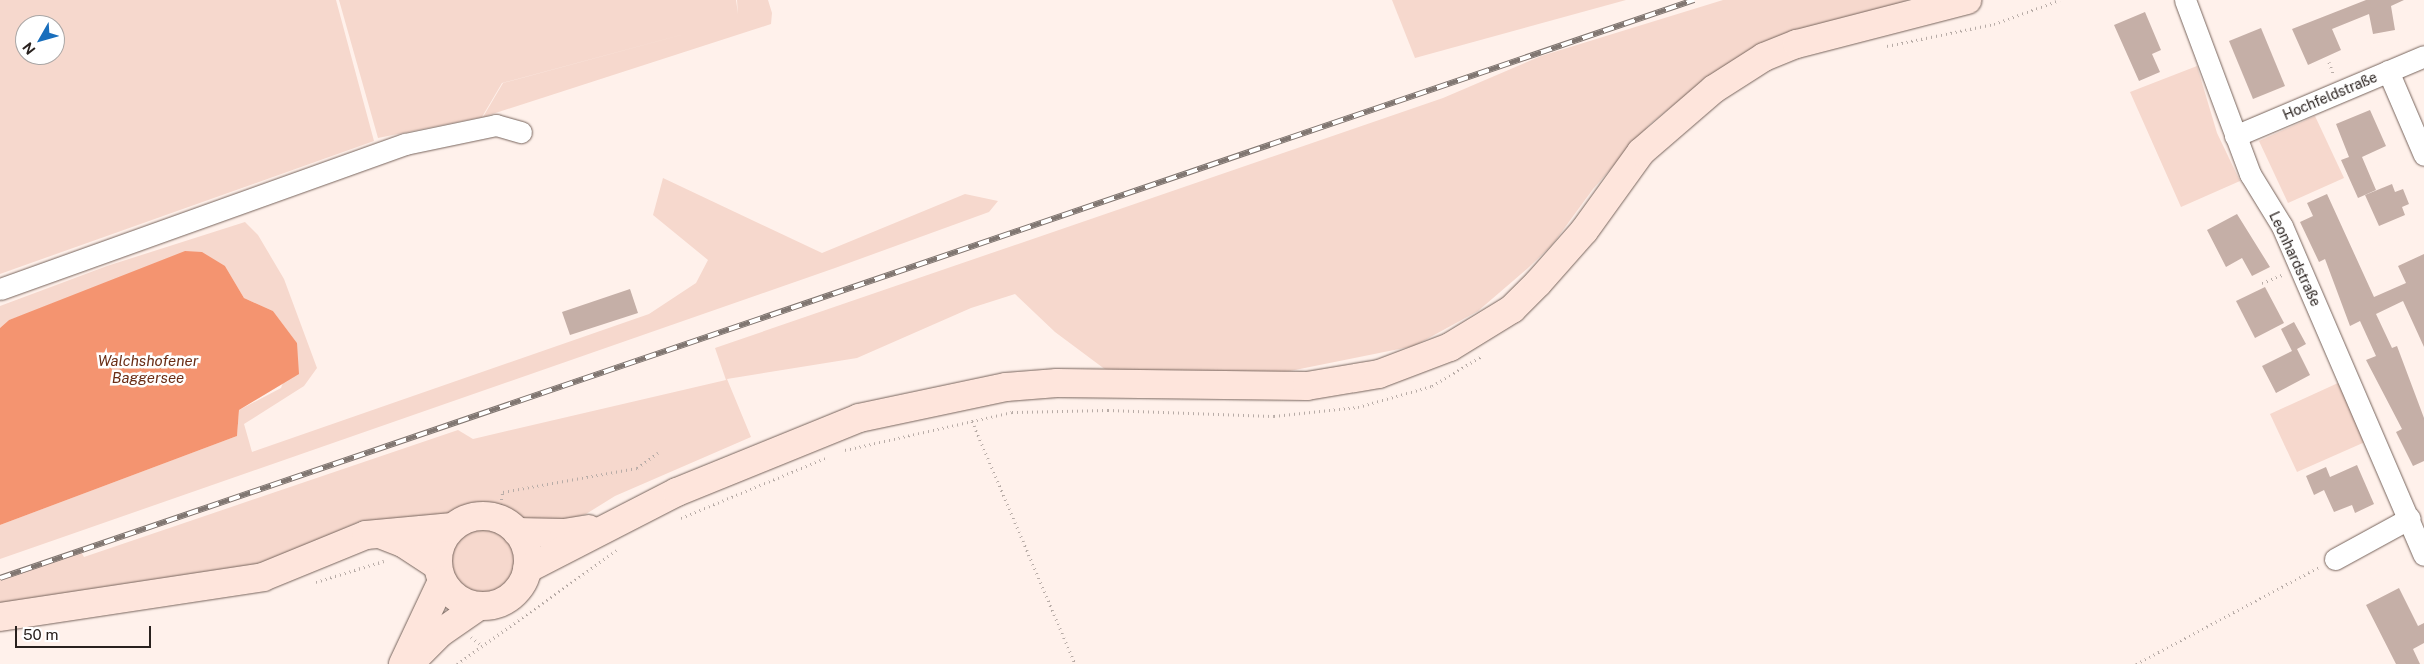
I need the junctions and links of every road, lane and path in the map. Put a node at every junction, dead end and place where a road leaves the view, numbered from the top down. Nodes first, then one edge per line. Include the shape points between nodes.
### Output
1 (1967, 0) edge
2 (2060, 0) edge
3 (2185, 0) edge
4 (1885, 46) dead end
5 (2424, 56) edge
6 (2388, 71) junction
7 (521, 132) dead end
8 (2235, 136) junction
9 (2424, 156) edge
10 (0, 288) edge
11 (1491, 350) dead end
12 (962, 395) junction
13 (972, 422) junction
14 (842, 451) dead end
15 (658, 453) dead end
16 (833, 455) dead end
17 (2410, 518) junction
18 (675, 520) dead end
19 (507, 526) junction
20 (453, 527) junction
21 (382, 535) junction
22 (614, 537) junction
23 (2424, 555) edge
24 (2334, 559) joint
25 (392, 562) dead end
26 (527, 569) junction
27 (440, 573) junction
28 (314, 583) dead end
29 (479, 606) junction
30 (0, 617) edge
31 (454, 622) junction
32 (483, 646) junction
33 (404, 664) edge
34 (408, 664) edge
35 (457, 664) edge
36 (1076, 664) edge
37 (2136, 664) edge

1 - 12 street via 1798,44 1764,57 1721,84 1689,107 1641,152 1584,231 1525,296 1481,330 1450,347 1379,374 1307,386 1057,383
2 - 4 path via 1994,24
3 - 8 street, Leonhardstraße via 2208,52
5 - 6 street, Hochfeldstraße
6 - 8 street, Hochfeldstraße
6 - 9 street
7 - 10 street via 496,125 405,144
8 - 17 street, Leonhardstraße via 2250,174 2282,226
11 - 13 path via 1432,386 1358,407 1274,416 1060,410 1012,412
12 - 13 path
12 - 22 street via 859,418 820,431
13 - 14 path
13 - 36 path
15 - 19 path via 637,468 503,492
16 - 18 path
17 - 23 street, Leonhardstraße
17 - 24 street
19 - 20 street via 479,516
19 - 22 street
19 - 26 street via 525,544
20 - 21 street
20 - 27 street via 444,538
21 - 27 street via 403,543
21 - 30 street via 366,535 263,577
22 - 26 street
22 - 32 path
24 - 37 path
25 - 28 path via 356,567
26 - 29 street via 519,588 508,599
27 - 29 street via 458,598
27 - 33 street
29 - 31 street
31 - 32 path
31 - 34 street
32 - 35 path

